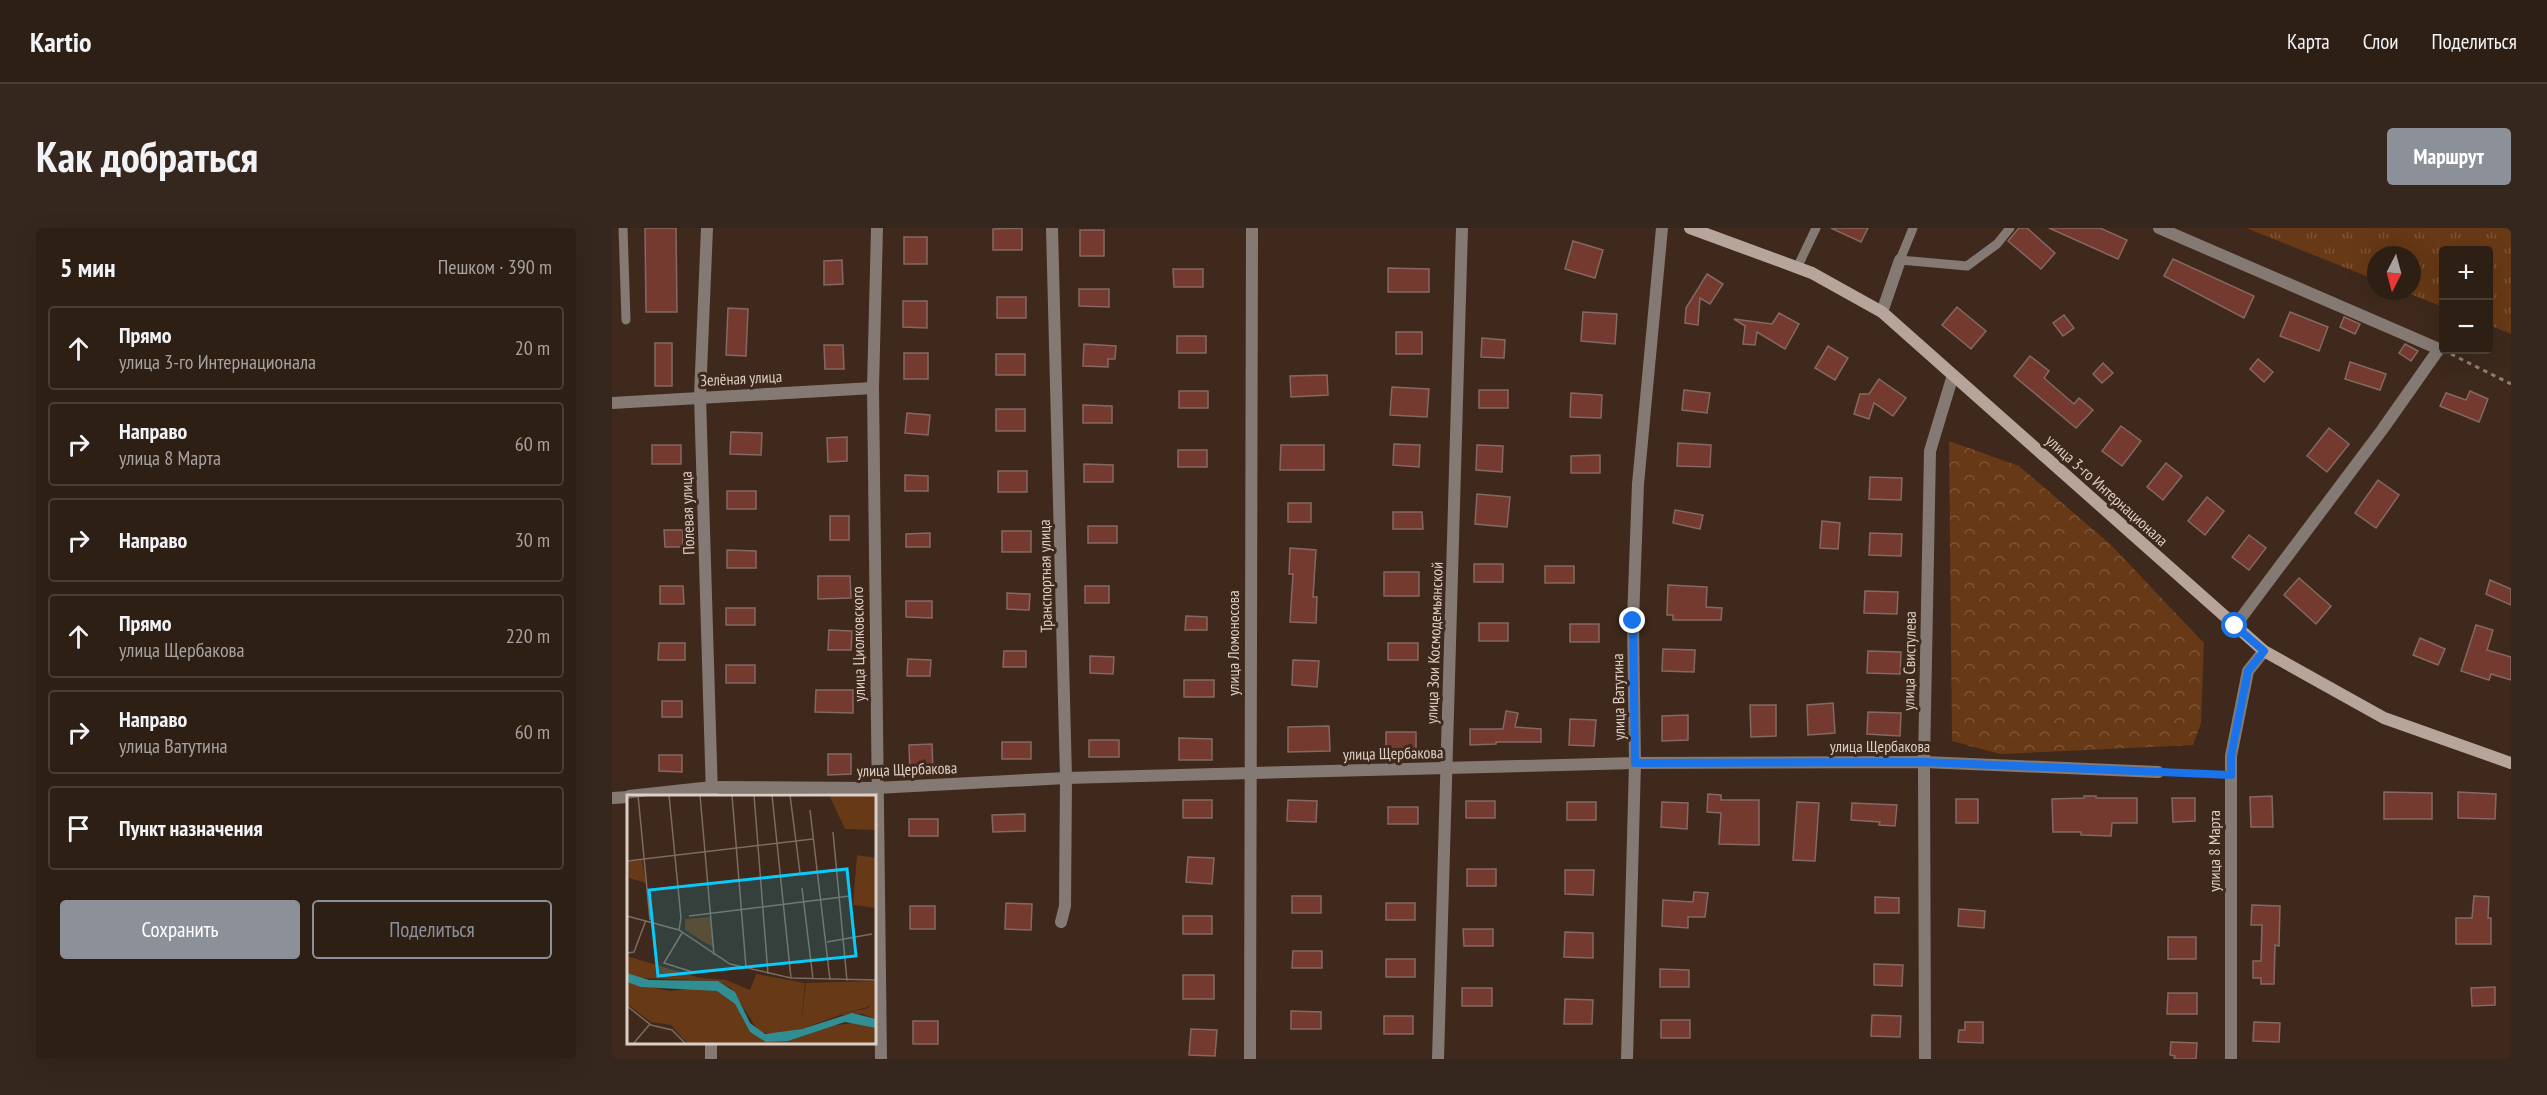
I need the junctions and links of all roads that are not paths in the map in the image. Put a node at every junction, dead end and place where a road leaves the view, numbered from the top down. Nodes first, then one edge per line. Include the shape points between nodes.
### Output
1 (623, 228) edge
2 (707, 228) edge
3 (877, 228) edge
4 (1052, 228) edge
5 (1252, 228) edge
6 (1462, 228) edge
7 (1662, 228) edge
8 (1690, 228) edge
9 (1816, 228) edge
10 (1913, 228) edge
11 (2010, 228) edge
12 (2159, 228) edge
13 (1900, 260) junction
14 (1797, 268) junction
15 (1882, 312) junction
16 (626, 320) dead end
17 (1953, 375) junction
18 (873, 388) junction
19 (700, 396) junction
20 (612, 403) edge
21 (2235, 626) junction
22 (2264, 651) junction
23 (1924, 762) junction
24 (1635, 763) junction
25 (2511, 763) edge
26 (1448, 768) junction
27 (2158, 772) road end
28 (1249, 773) junction
29 (1066, 778) junction
30 (876, 788) junction
31 (712, 792) edge
32 (662, 795) edge
33 (627, 797) edge
34 (612, 801) edge
35 (1061, 922) dead end
36 (881, 1059) edge
37 (1250, 1059) edge
38 (1438, 1059) edge
39 (1627, 1059) edge
40 (1925, 1059) edge
41 (2230, 1059) edge

1 - 16 lane
2 - 19 street, Полевая улица
3 - 18 street, улица Циолковского
4 - 29 street, Транспортная улица
5 - 28 street, улица Ломоносова
6 - 26 street, улица Зои Космодемьянской
7 - 24 street, улица Ватутина via 1638,484 1633,621
8 - 14 main road, улица 3-го Интернационала
9 - 14 lane
10 - 13 lane
11 - 13 lane via 1967,266
12 - 21 street via 2439,349
13 - 15 street
14 - 15 main road, улица 3-го Интернационала
15 - 17 main road, улица 3-го Интернационала
17 - 21 main road, улица 3-го Интернационала
17 - 23 street, улица Свистулева via 1930,451
18 - 19 street, Зелёная улица
18 - 30 street, улица Циолковского
19 - 20 street, Зелёная улица
19 - 31 street, Полевая улица
21 - 22 main road, улица 3-го Интернационала
22 - 25 main road, улица 3-го Интернационала via 2384,718
22 - 41 street, улица 8 Марта via 2248,671 2231,756
23 - 24 street, улица Щербакова
23 - 27 street, улица Щербакова
23 - 40 street, улица Свистулева
24 - 26 street, улица Щербакова
24 - 39 street, улица Ватутина
26 - 28 street, улица Щербакова
26 - 38 street, улица Зои Космодемьянской
28 - 29 street, улица Щербакова
28 - 37 street, улица Ломоносова
29 - 30 street, улица Щербакова
29 - 35 street, Транспортная улица via 1065,906
30 - 31 street, улица Щербакова
30 - 36 street, улица Циолковского
31 - 32 street, улица Щербакова
33 - 34 street, улица Щербакова

